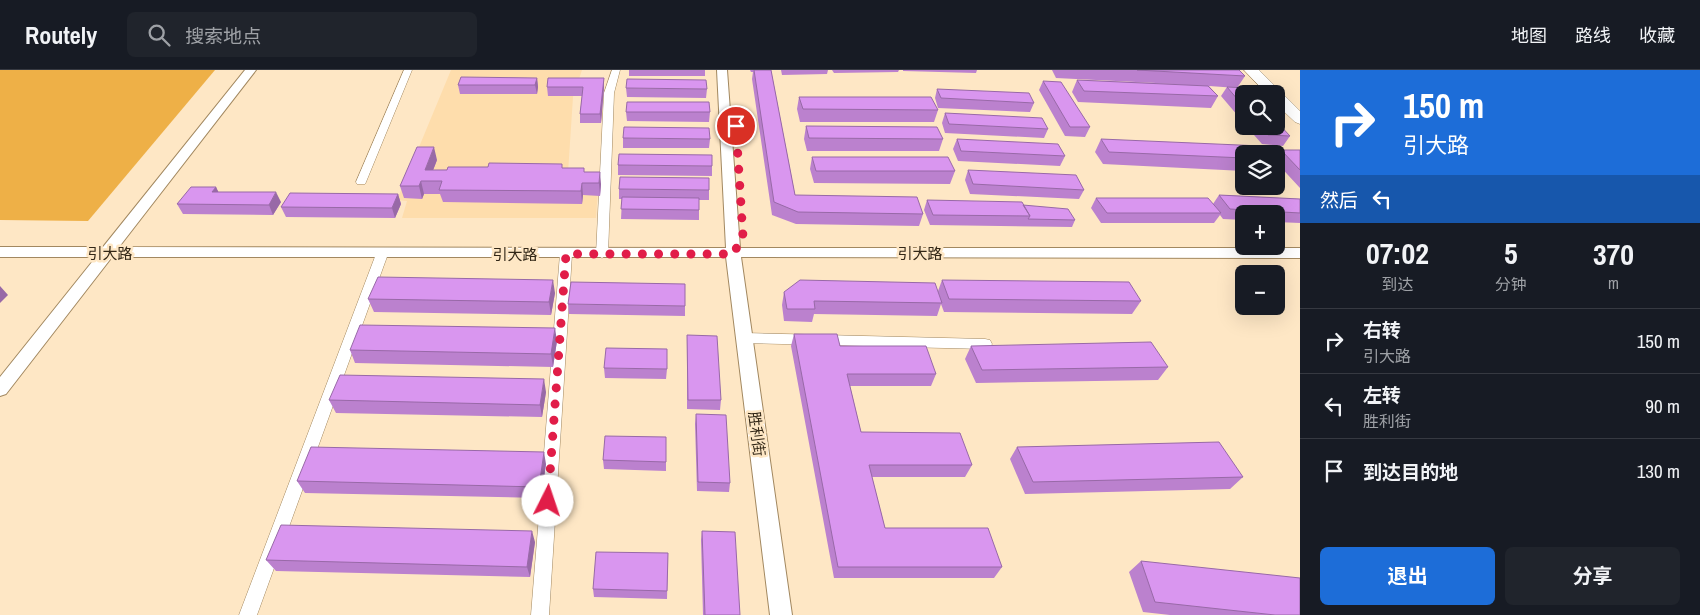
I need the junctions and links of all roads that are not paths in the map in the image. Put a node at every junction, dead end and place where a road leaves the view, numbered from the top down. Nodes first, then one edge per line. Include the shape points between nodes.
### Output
1 (251, 70) edge
2 (408, 70) edge
3 (616, 70) edge
4 (722, 70) edge
5 (732, 70) edge
6 (1251, 70) edge
7 (1265, 85) edge
8 (1285, 105) edge
9 (1300, 119) edge
10 (361, 182) dead end
11 (0, 252) edge
12 (107, 253) junction
13 (1300, 253) edge
14 (382, 254) junction
15 (566, 254) junction
16 (602, 254) junction
17 (733, 254) junction
18 (744, 338) junction
19 (985, 344) edge
20 (0, 389) edge
21 (248, 615) edge
22 (540, 615) edge
23 (781, 615) edge

1 - 12 street
2 - 10 street
3 - 16 street via 610,93
4 - 17 street, 胜利街
5 - 17 street via 743,237
6 - 7 main road
8 - 9 main road
11 - 12 street, 引大路
12 - 14 street, 引大路
12 - 20 street
13 - 17 street, 引大路
14 - 15 street, 引大路
14 - 21 street
15 - 16 street, 引大路
15 - 22 street
16 - 17 street, 引大路
17 - 18 street, 胜利街
18 - 19 street
18 - 23 street, 胜利街

